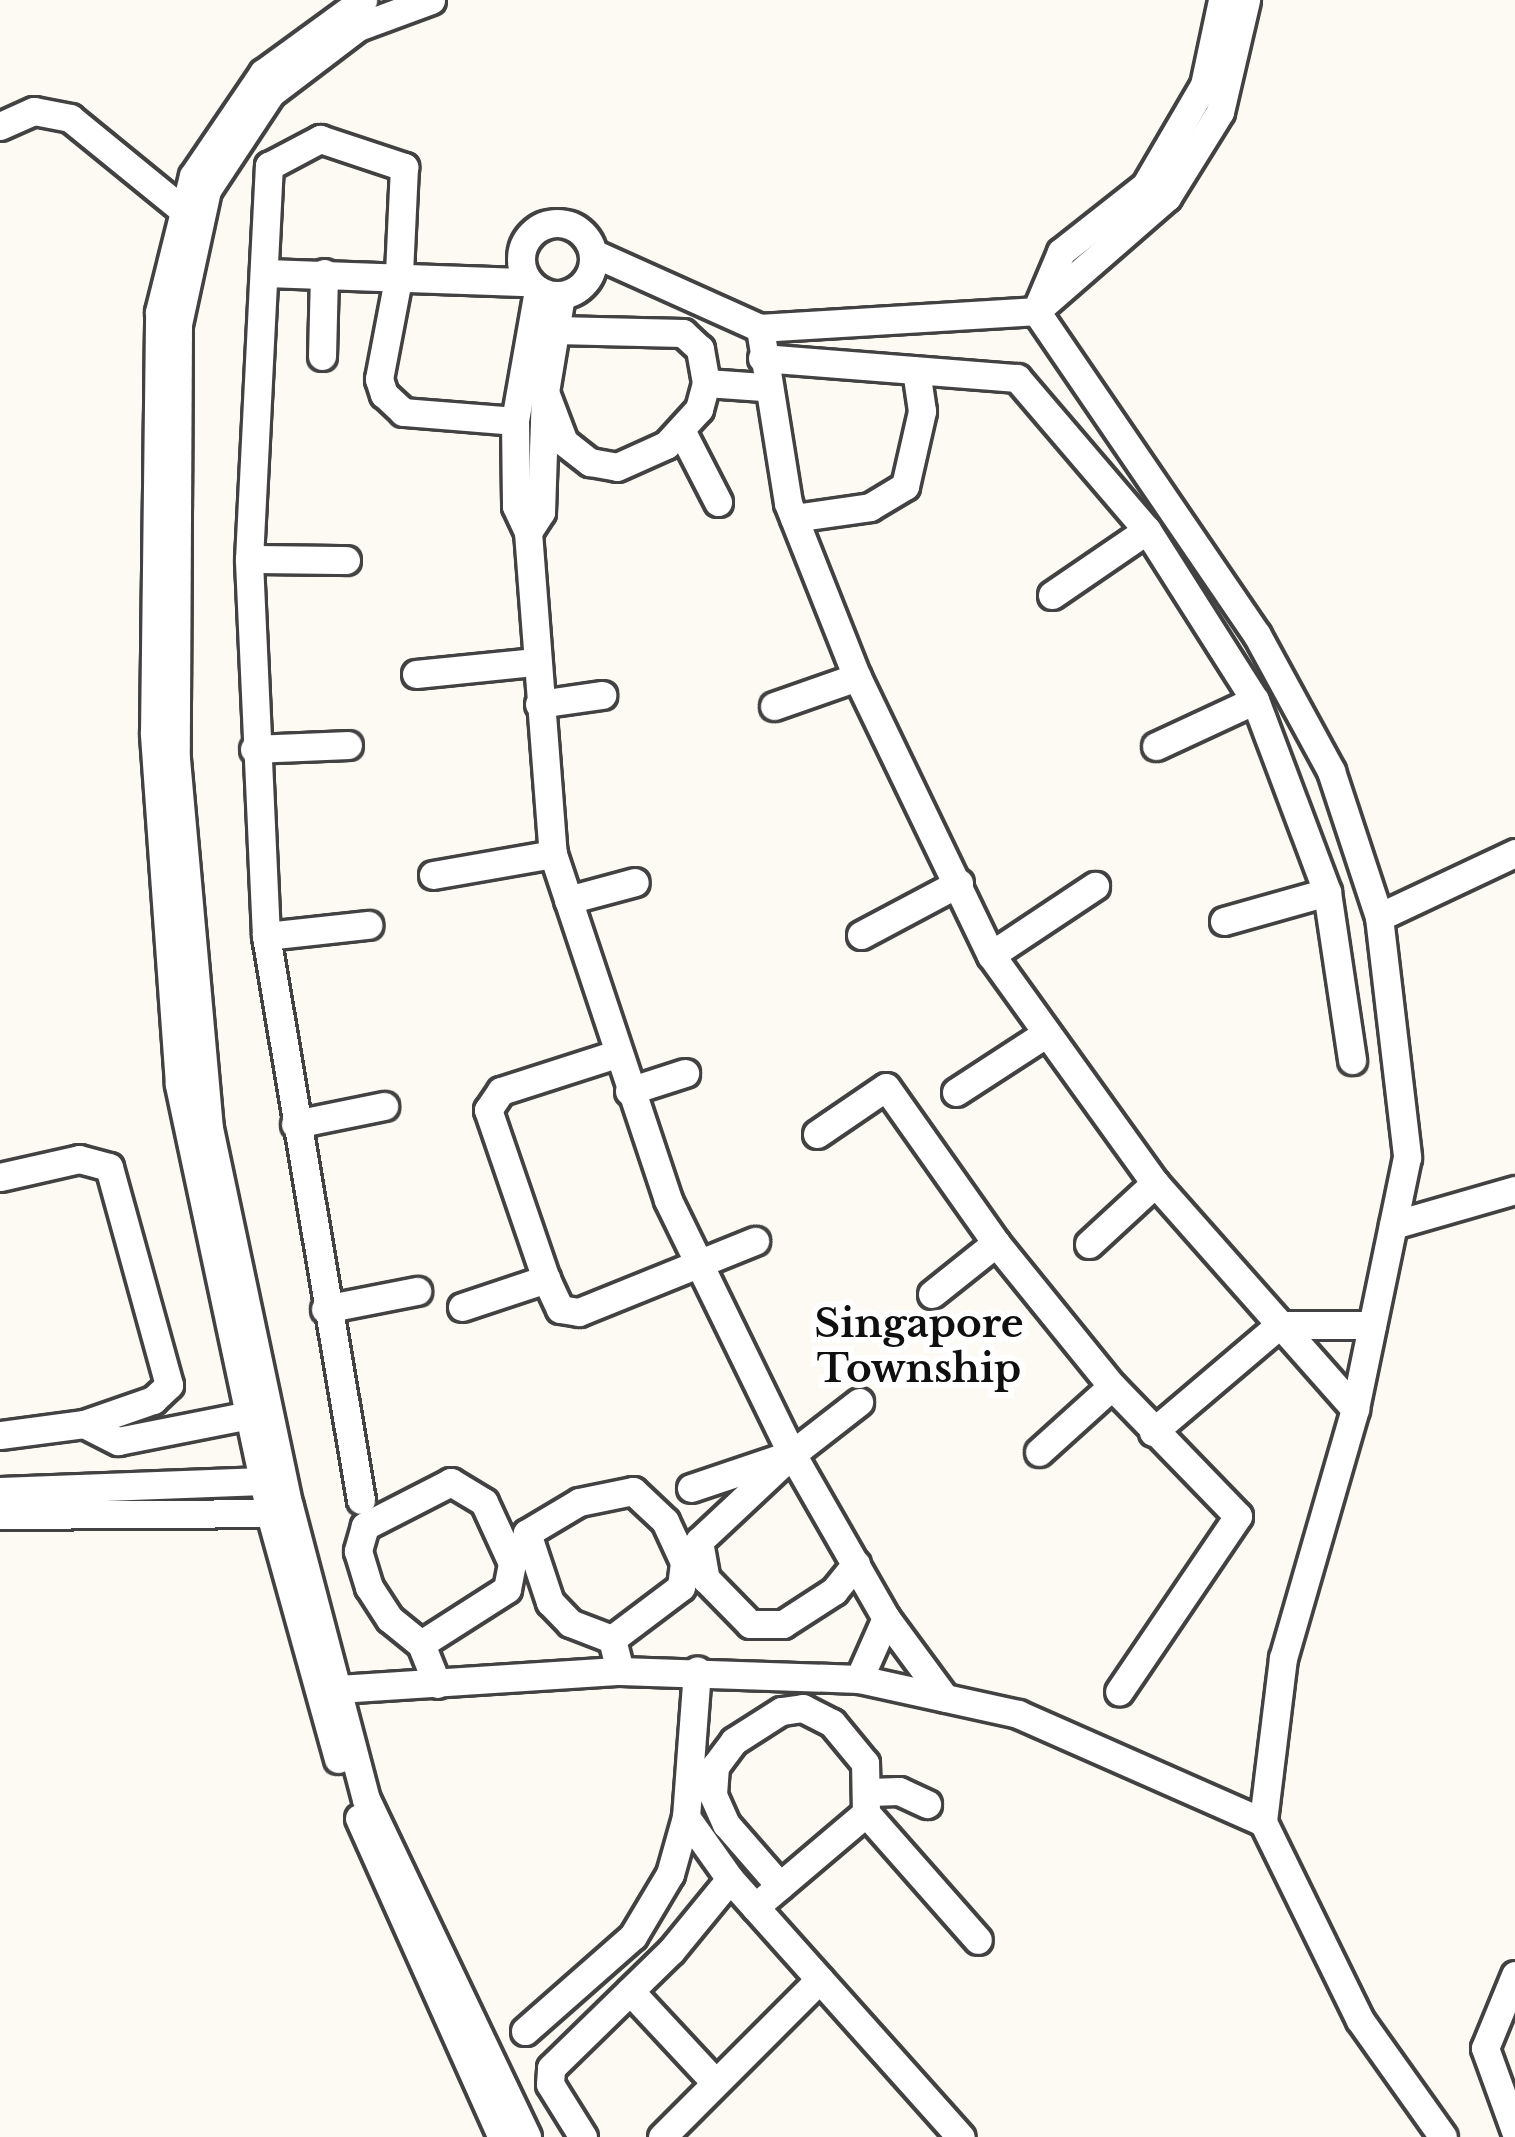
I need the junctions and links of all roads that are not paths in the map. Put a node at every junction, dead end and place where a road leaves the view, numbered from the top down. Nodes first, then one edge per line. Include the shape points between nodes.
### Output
1 (363, 0) edge
2 (431, 0) edge
3 (1222, 0) edge
4 (1246, 0) edge
5 (0, 126) edge
6 (184, 211) junction
7 (593, 253) junction
8 (265, 273) junction
9 (323, 273) junction
10 (399, 274) junction
11 (543, 289) junction
12 (1036, 311) junction
13 (760, 328) junction
14 (555, 330) junction
15 (322, 356) dead end
16 (762, 358) junction
17 (916, 370) junction
18 (706, 383) junction
19 (763, 387) junction
20 (545, 392) junction
21 (515, 421) junction
22 (681, 430) junction
23 (718, 502) dead end
24 (794, 518) junction
25 (1147, 530) junction
26 (528, 532) junction
27 (249, 560) junction
28 (346, 560) dead end
29 (1052, 595) dead end
30 (535, 662) junction
31 (416, 674) dead end
32 (857, 677) junction
33 (602, 695) dead end
34 (1256, 700) junction
35 (539, 704) junction
36 (774, 706) dead end
37 (348, 746) dead end
38 (1156, 746) dead end
39 (254, 749) junction
40 (1515, 853) edge
41 (554, 854) junction
42 (434, 875) dead end
43 (635, 882) dead end
44 (959, 884) junction
45 (1095, 886) dead end
46 (1327, 892) junction
47 (568, 900) junction
48 (1379, 916) junction
49 (1224, 921) dead end
50 (368, 926) dead end
51 (862, 935) dead end
52 (266, 936) junction
53 (991, 956) junction
54 (1047, 1033) junction
55 (616, 1054) junction
56 (1352, 1060) dead end
57 (685, 1072) dead end
58 (629, 1091) junction
59 (956, 1092) dead end
60 (383, 1106) dead end
61 (296, 1124) junction
62 (817, 1134) dead end
63 (0, 1178) edge
64 (1155, 1183) junction
65 (1515, 1190) edge
66 (1393, 1225) junction
67 (755, 1241) dead end
68 (996, 1244) junction
69 (1089, 1244) dead end
70 (698, 1263) junction
71 (546, 1279) junction
72 (417, 1291) dead end
73 (932, 1294) dead end
74 (461, 1307) dead end
75 (325, 1309) junction
76 (1372, 1324) junction
77 (1280, 1325) junction
78 (1112, 1386) junction
79 (859, 1402) dead end
80 (1355, 1409) junction
81 (250, 1415) junction
82 (84, 1424) junction
83 (1153, 1432) junction
84 (0, 1435) edge
85 (1039, 1452) dead end
86 (792, 1454) junction
87 (263, 1481) junction
88 (691, 1488) dead end
89 (0, 1491) edge
90 (361, 1499) dead end
91 (270, 1513) junction
92 (0, 1515) edge
93 (856, 1564) junction
94 (886, 1618) junction
95 (612, 1639) junction
96 (421, 1644) junction
97 (697, 1670) junction
98 (620, 1671) junction
99 (859, 1679) junction
100 (437, 1684) junction
101 (326, 1690) junction
102 (1119, 1691) dead end
103 (945, 1698) junction
104 (867, 1802) junction
105 (927, 1804) dead end
106 (686, 1817) junction
107 (1263, 1822) junction
108 (730, 1879) junction
109 (780, 1886) junction
110 (755, 1907) junction
111 (978, 1940) dead end
112 (1515, 1975) edge
113 (820, 1979) junction
114 (630, 1991) junction
115 (525, 2031) dead end
116 (715, 2082) junction
117 (1515, 2131) edge
118 (502, 2137) edge
119 (527, 2137) edge
120 (583, 2137) edge
121 (662, 2137) edge
122 (962, 2137) edge
123 (1443, 2137) edge

1 - 6 street via 263,73 193,176
2 - 101 street via 358,27 272,93 207,190 178,323 176,759 209,1129
3 - 12 street via 1204,85 1168,146 1144,186 1061,252
4 - 12 street via 1220,112 1167,197
5 - 6 street via 34,111 70,118
6 - 81 street via 159,312 154,733 179,1084
7 - 11 street via 590,276
7 - 11 street via 571,225 547,224 522,248
7 - 13 street
8 - 9 street
8 - 10 street via 264,177 278,160 320,139 404,167
8 - 27 street
9 - 10 street
9 - 15 street
10 - 11 street
10 - 21 street via 379,379 392,406
11 - 14 street
11 - 21 street
12 - 13 street
12 - 48 street via 1257,635 1331,771
13 - 16 street
14 - 18 street via 683,333 700,349
14 - 20 street
16 - 17 street
16 - 19 street
17 - 24 street via 922,410 905,487 870,507
17 - 25 street via 1018,378
18 - 19 street
18 - 22 street via 699,409
19 - 24 street
20 - 22 street via 564,442 590,462 617,467 646,458
20 - 26 street via 542,512
21 - 26 street via 516,506
22 - 23 street
24 - 32 street
25 - 29 street
25 - 34 street
26 - 30 street
27 - 28 street
27 - 39 street
30 - 31 street
30 - 35 street
32 - 36 street
32 - 44 street
33 - 35 street
34 - 38 street
34 - 46 street
35 - 41 street
37 - 39 street
39 - 52 street
40 - 48 street
41 - 42 street
41 - 47 street
43 - 47 street
44 - 51 street
44 - 53 street
45 - 53 street
46 - 49 street
46 - 56 street
47 - 55 street
48 - 66 street via 1407,1157
50 - 52 street
52 - 61 street
53 - 54 street
54 - 59 street
54 - 64 street
55 - 58 street
55 - 71 street via 501,1090 488,1110
57 - 58 street
58 - 70 street
60 - 61 street
61 - 75 street
62 - 68 street via 886,1087
63 - 82 street via 80,1159 115,1174 169,1385 153,1400
64 - 69 street
64 - 77 street
65 - 66 street
66 - 76 street
67 - 70 street
68 - 73 street
68 - 78 street
70 - 71 street via 569,1314
70 - 86 street
71 - 74 street
72 - 75 street
75 - 90 street
76 - 77 street
76 - 80 street
77 - 80 street
77 - 83 street
78 - 83 street
78 - 85 street
79 - 86 street
80 - 107 street via 1283,1658
81 - 82 street via 118,1441
81 - 87 street
82 - 84 street
83 - 102 street via 1238,1516
86 - 88 street
86 - 93 street
86 - 93 street via 699,1541 706,1579 750,1624 784,1624 834,1591
87 - 89 street
87 - 91 street
91 - 92 street
91 - 101 street
93 - 94 street
94 - 99 street
94 - 103 street
95 - 95 street via 681,1587 684,1562 665,1521 633,1491 579,1502 526,1533 550,1602 570,1623
95 - 98 street
96 - 96 street via 390,1619 358,1551 365,1526 451,1482 484,1502 512,1564 507,1589
96 - 100 street
97 - 98 street
97 - 99 street
97 - 106 street
98 - 100 street
99 - 103 street
100 - 101 street
101 - 118 street via 373,1860
101 - 119 street via 366,1799
103 - 107 street via 1018,1714
104 - 105 street via 899,1791
104 - 109 street
104 - 109 street via 865,1763 832,1724 803,1708 734,1742 716,1766 713,1796 726,1824
104 - 111 street
106 - 108 street
106 - 115 street via 670,1874 633,1936
107 - 123 street via 1360,2020
108 - 110 street
108 - 114 street
109 - 110 street
110 - 113 street
112 - 117 street via 1485,2048
113 - 116 street
113 - 122 street
114 - 116 street
114 - 120 street via 551,2068 550,2084
116 - 121 street

